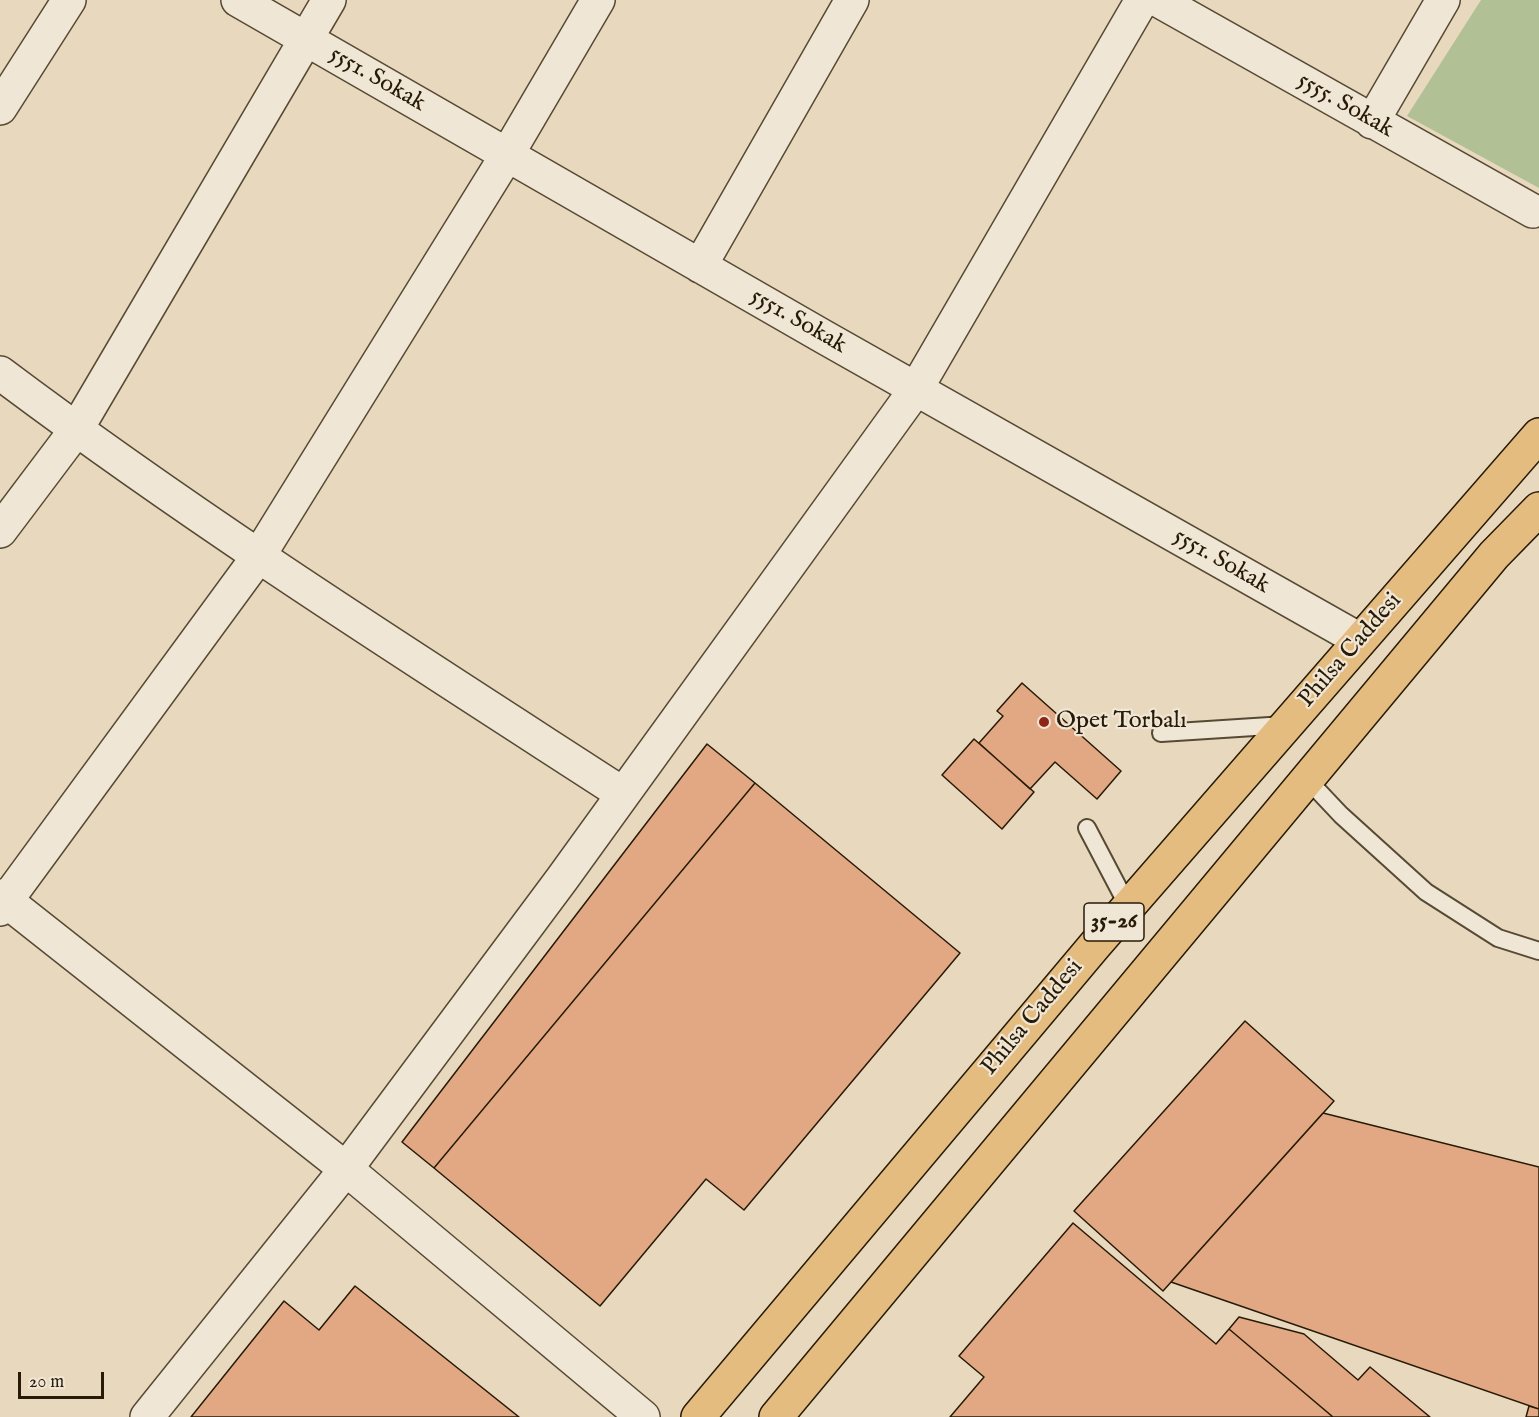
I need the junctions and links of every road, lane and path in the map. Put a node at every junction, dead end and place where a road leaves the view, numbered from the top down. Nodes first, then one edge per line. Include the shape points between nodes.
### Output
1 (69, 0) edge
2 (238, 0) edge
3 (329, 0) edge
4 (598, 0) edge
5 (852, 0) edge
6 (1142, 0) edge
7 (1158, 0) edge
8 (1443, 0) edge
9 (306, 39) junction
10 (0, 108) edge
11 (1372, 122) junction
12 (507, 155) junction
13 (1533, 212) dead end
14 (700, 266) junction
15 (0, 373) edge
16 (916, 389) junction
17 (76, 430) junction
18 (1539, 435) edge
19 (1539, 508) edge
20 (0, 531) edge
21 (258, 557) junction
22 (1360, 640) junction
23 (1286, 725) junction
24 (1161, 732) dead end
25 (1307, 779) junction
26 (623, 795) junction
27 (1087, 828) dead end
28 (2, 902) edge
29 (1128, 906) junction
30 (1539, 951) edge
31 (346, 1169) junction
32 (147, 1417) edge
33 (644, 1417) edge
34 (698, 1417) edge
35 (776, 1417) edge

1 - 10 street
2 - 9 street, 5551. Sokak
3 - 9 street
4 - 12 street
5 - 14 street
6 - 16 street
7 - 11 street, 5555. Sokak
8 - 11 street
9 - 12 street, 5551. Sokak
9 - 17 street
11 - 13 street, 5555. Sokak
12 - 14 street, 5551. Sokak
12 - 21 street
14 - 16 street, 5551. Sokak
15 - 17 street
16 - 22 street, 5551. Sokak
16 - 26 street
17 - 20 street
17 - 21 street
18 - 22 main road, Philsa Caddesi / 35-26
19 - 25 main road, Philsa Caddesi / 35-26 via 1494,555
21 - 26 street
21 - 28 street
22 - 23 main road, Philsa Caddesi / 35-26
23 - 24 lane
23 - 29 main road, Philsa Caddesi / 35-26
25 - 30 lane via 1426,892 1498,938
25 - 35 main road, Philsa Caddesi / 35-26
26 - 31 street
27 - 29 lane
28 - 31 street
29 - 34 main road, Philsa Caddesi / 35-26
31 - 32 street
31 - 33 street

